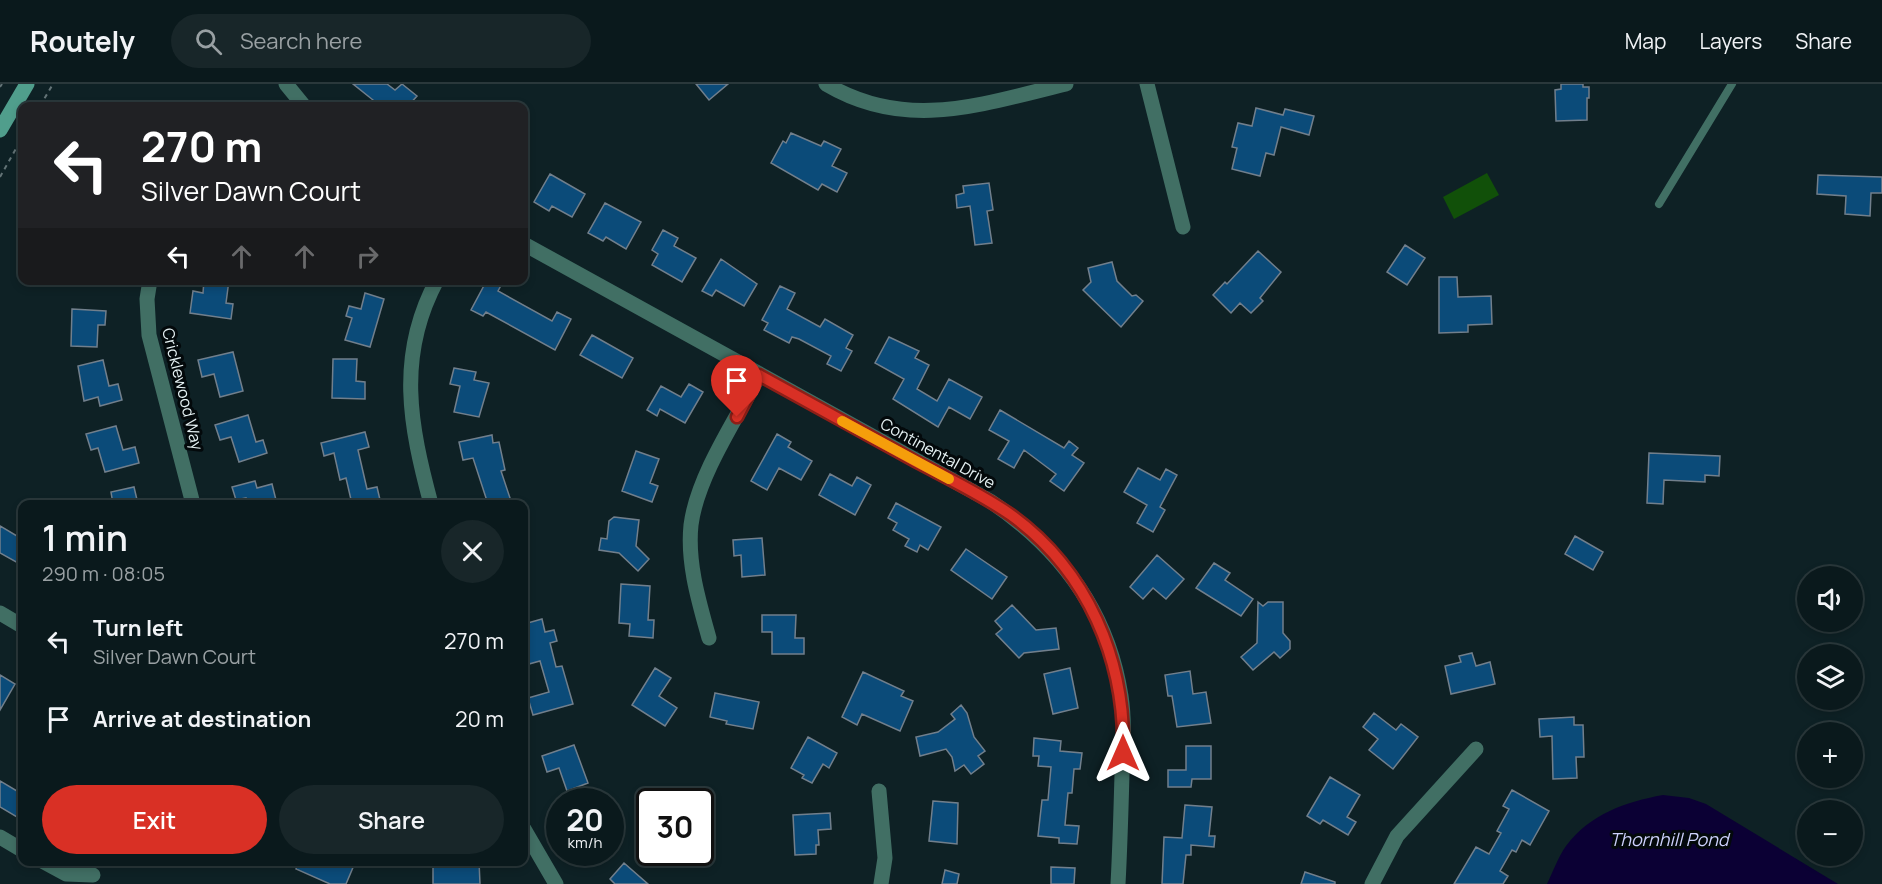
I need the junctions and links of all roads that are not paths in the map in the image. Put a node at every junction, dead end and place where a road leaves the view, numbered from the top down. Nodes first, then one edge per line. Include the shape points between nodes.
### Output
1 (27, 84) edge
2 (286, 84) edge
3 (826, 84) edge
4 (1066, 84) edge
5 (1147, 84) edge
6 (1732, 84) edge
7 (295, 102) edge
8 (0, 130) edge
9 (1659, 204) dead end
10 (1183, 227) dead end
11 (528, 246) edge
12 (149, 285) edge
13 (434, 285) edge
14 (759, 375) junction
15 (192, 500) edge
16 (430, 500) edge
17 (0, 613) edge
18 (18, 624) edge
19 (709, 638) dead end
20 (1476, 749) dead end
21 (879, 791) dead end
22 (528, 836) edge
23 (0, 837) edge
24 (18, 848) edge
25 (51, 866) edge
26 (93, 875) dead end
27 (556, 884) edge
28 (881, 884) edge
29 (1118, 884) edge
30 (1372, 884) edge

1 - 8 main road
2 - 7 street
3 - 4 street via 841,93 889,108 934,112
5 - 10 street
6 - 9 lane
11 - 14 street, Continental Drive
12 - 15 street, Cricklewood Way via 149,335
13 - 16 street via 410,359 412,418
14 - 19 street via 699,490 691,525 696,591
14 - 29 street, Continental Drive via 990,501 1043,541 1068,570 1101,627 1121,696 1124,731
17 - 18 street
20 - 30 street via 1397,836
21 - 28 street via 885,858
22 - 27 street
23 - 24 street
25 - 26 street via 66,874

